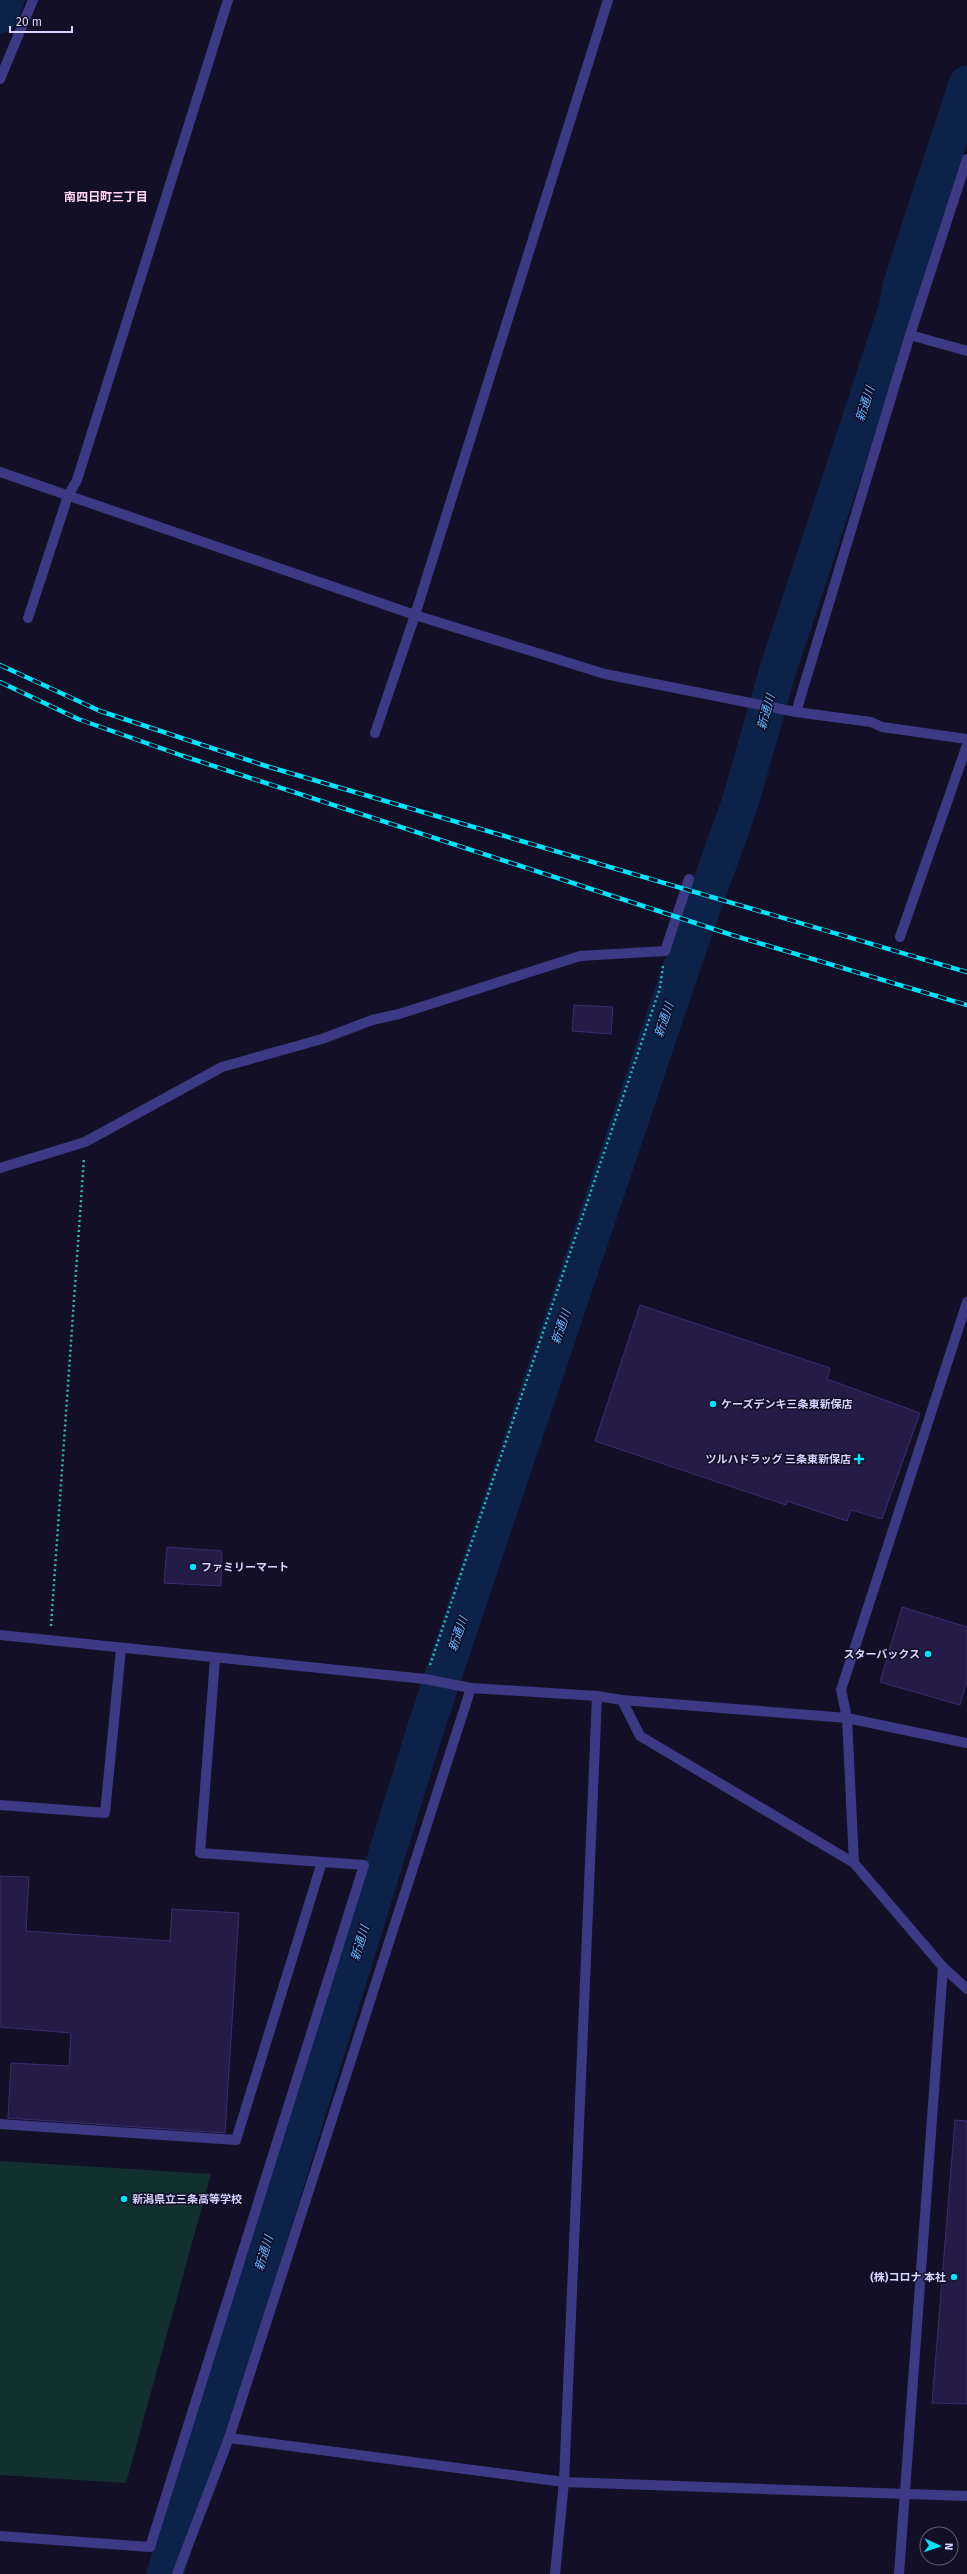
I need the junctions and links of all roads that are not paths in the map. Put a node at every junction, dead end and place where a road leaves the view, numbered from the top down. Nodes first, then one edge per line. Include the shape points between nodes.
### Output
1 (33, 0) edge
2 (228, 0) edge
3 (608, 0) edge
4 (0, 79) edge
5 (967, 159) edge
6 (910, 335) junction
7 (967, 351) edge
8 (0, 472) edge
9 (68, 496) junction
10 (415, 615) junction
11 (28, 618) dead end
12 (796, 712) junction
13 (375, 733) dead end
14 (967, 739) edge
15 (967, 745) edge
16 (689, 879) dead end
17 (900, 937) dead end
18 (0, 1168) edge
19 (967, 1302) edge
20 (0, 1635) edge
21 (121, 1649) junction
22 (215, 1659) junction
23 (471, 1688) junction
24 (597, 1696) junction
25 (622, 1700) junction
26 (847, 1718) junction
27 (967, 1743) edge
28 (0, 1805) edge
29 (322, 1862) junction
30 (854, 1864) junction
31 (943, 1967) junction
32 (967, 1989) edge
33 (0, 2124) edge
34 (229, 2438) junction
35 (564, 2482) junction
36 (907, 2493) junction
37 (967, 2496) edge
38 (0, 2536) edge
39 (177, 2574) edge
40 (555, 2574) edge
41 (899, 2574) edge

1 - 4 street
2 - 9 street via 77,480
3 - 10 street
5 - 6 street
6 - 7 street
6 - 12 street
8 - 9 street
9 - 10 street
9 - 11 street
10 - 12 street via 605,674
10 - 13 street
12 - 14 street
15 - 17 street
16 - 18 street via 664,951 580,956 399,1014 372,1020 322,1039 222,1066 85,1142
19 - 26 street via 841,1690
20 - 21 street
21 - 22 street
21 - 28 street via 105,1813
22 - 23 street via 428,1679
22 - 29 street via 200,1853
23 - 24 street
23 - 34 street
24 - 25 street
24 - 35 street
25 - 26 street
25 - 30 street via 640,1736
26 - 27 street
26 - 30 street
29 - 33 street via 236,2140
29 - 38 street via 364,1865 150,2547
30 - 31 street
31 - 32 street
31 - 36 street
34 - 35 street
34 - 39 street
35 - 36 street
35 - 40 street
36 - 37 street
36 - 41 street

